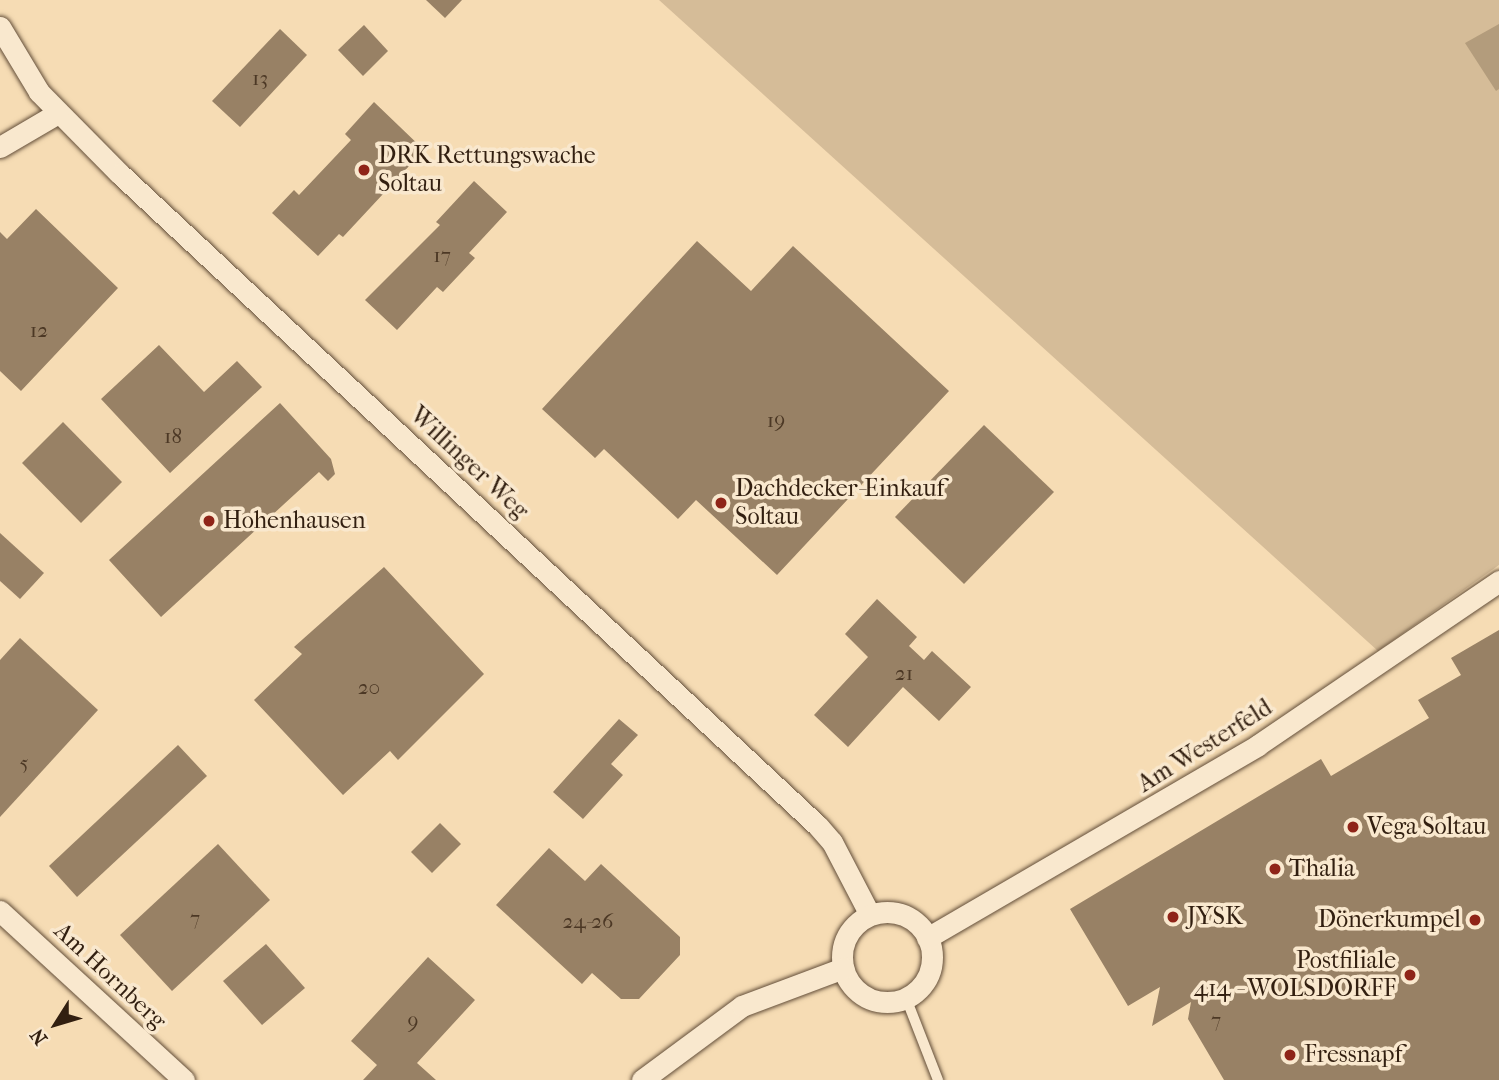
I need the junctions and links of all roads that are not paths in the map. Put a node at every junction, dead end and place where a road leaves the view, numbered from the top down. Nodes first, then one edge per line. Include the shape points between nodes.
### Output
1 (0, 27) edge
2 (58, 113) junction
3 (0, 147) edge
4 (1499, 582) edge
5 (0, 911) edge
6 (870, 915) junction
7 (927, 938) junction
8 (843, 968) junction
9 (906, 998) junction
10 (184, 1080) edge
11 (642, 1080) edge
12 (938, 1080) edge

1 - 2 street, Willinger Weg via 39,92
2 - 3 street
2 - 6 street, Willinger Weg via 818,826 832,842
4 - 7 street, Am Westerfeld via 1258,745
5 - 10 street, Am Hornberg
6 - 7 street via 897,913 909,918
6 - 8 street via 859,921 844,942
7 - 9 street via 931,965 918,990
8 - 9 street via 849,982 875,1001
8 - 11 street via 742,1006
9 - 12 lane

